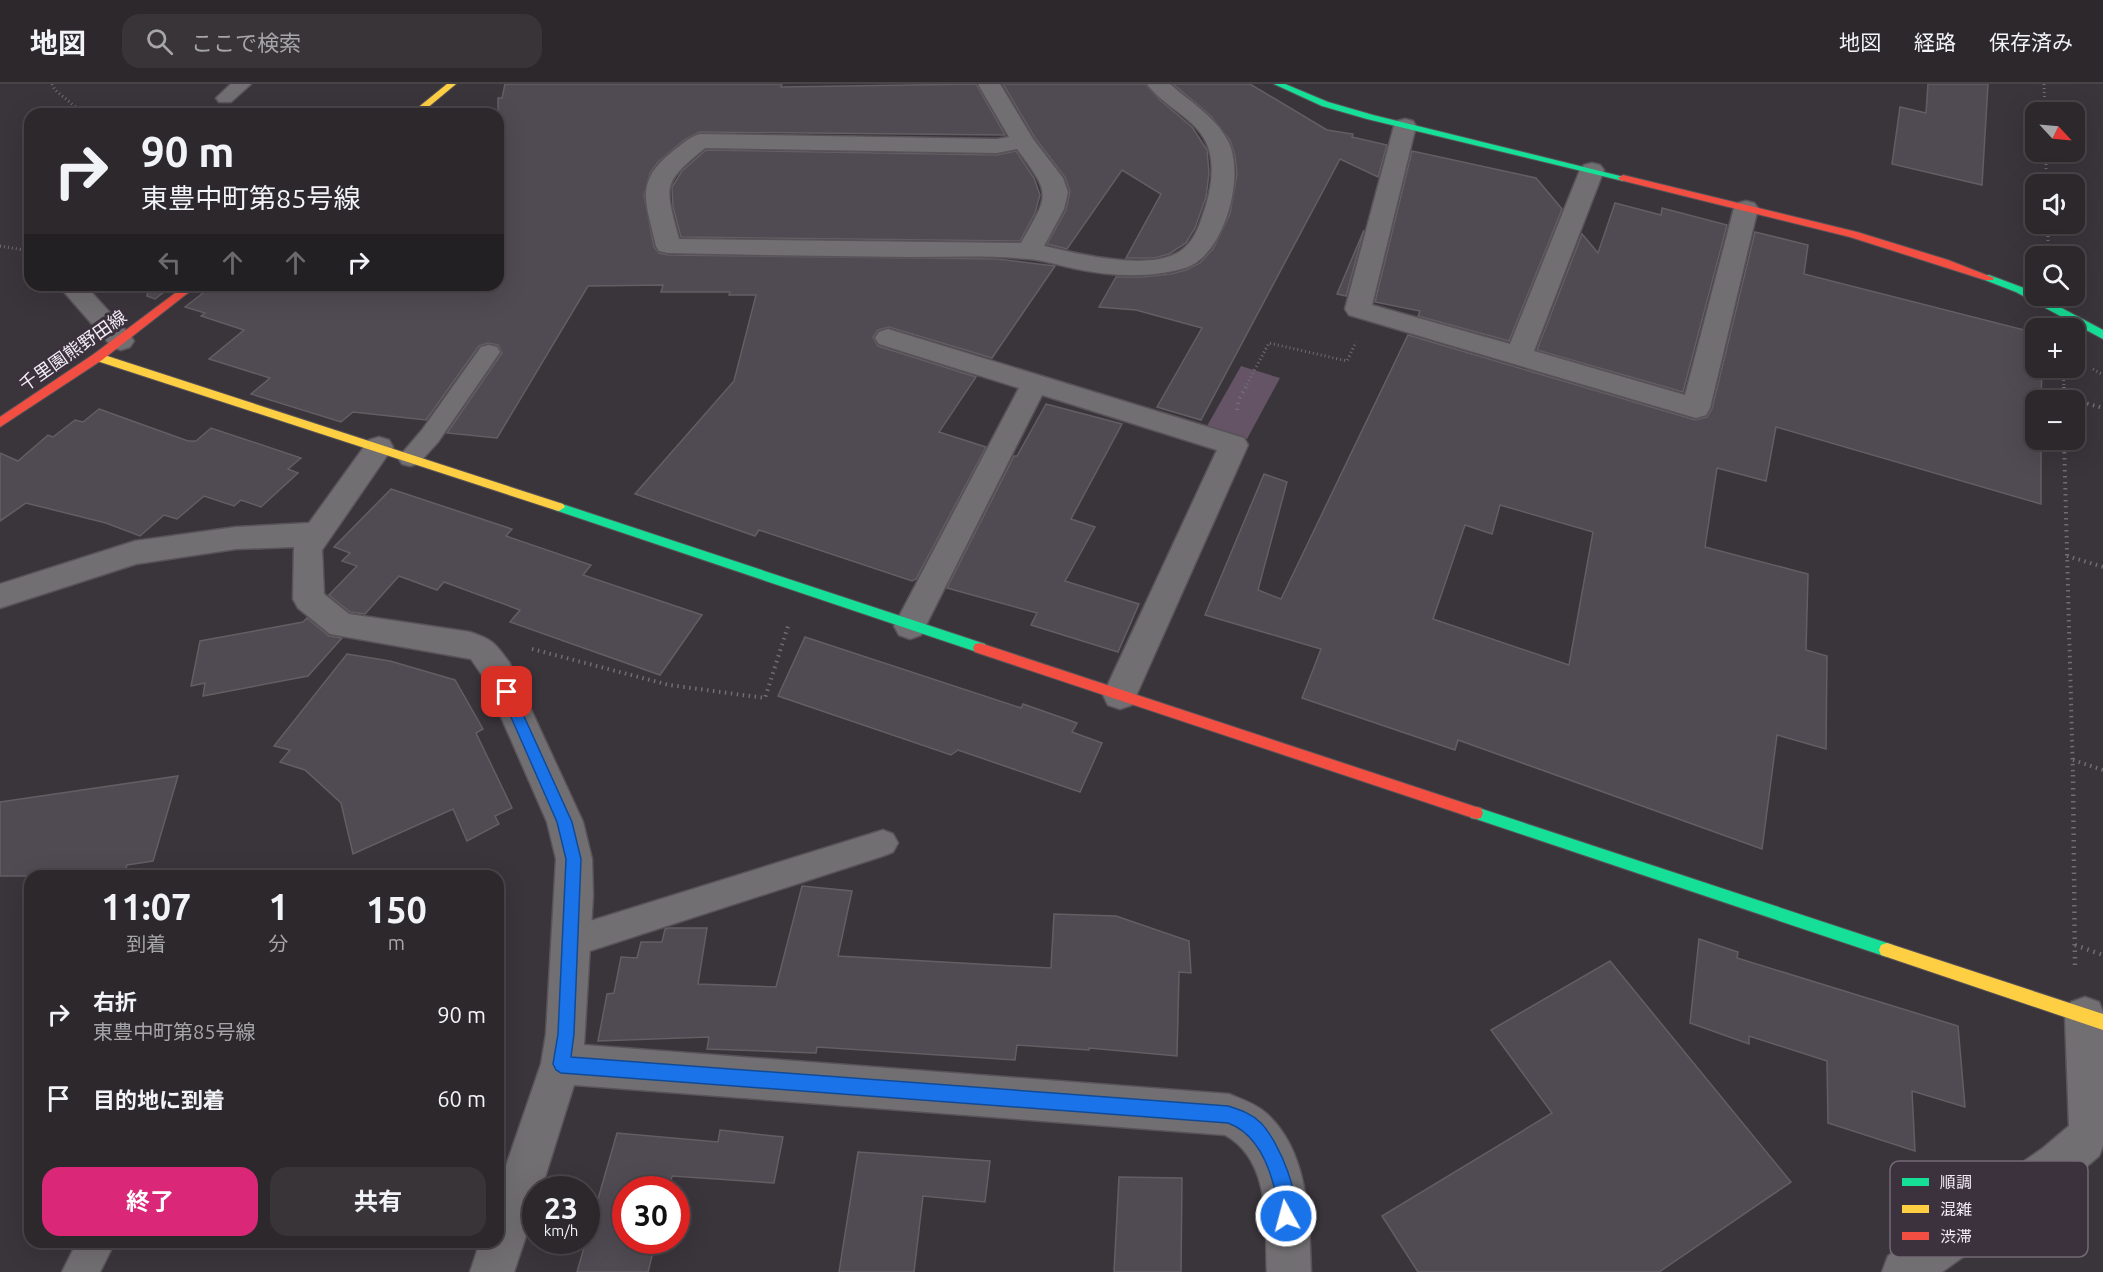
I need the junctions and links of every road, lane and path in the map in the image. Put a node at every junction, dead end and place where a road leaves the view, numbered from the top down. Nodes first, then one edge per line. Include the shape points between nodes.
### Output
1 (52, 84) edge
2 (242, 84) edge
3 (452, 84) edge
4 (988, 84) edge
5 (1158, 84) edge
6 (1278, 84) edge
7 (2044, 84) edge
8 (225, 98) dead end
9 (2045, 102) edge
10 (77, 108) edge
11 (422, 108) edge
12 (1405, 126) junction
13 (1023, 141) junction
14 (1592, 170) junction
15 (1746, 207) junction
16 (0, 246) edge
17 (24, 250) edge
18 (1029, 251) junction
19 (76, 291) edge
20 (185, 291) edge
21 (1361, 334) dead end
22 (2103, 335) edge
23 (888, 338) dead end
24 (121, 341) junction
25 (489, 352) dead end
26 (98, 357) junction
27 (1518, 357) junction
28 (1035, 384) junction
29 (2085, 404) edge
30 (2103, 408) edge
31 (0, 423) edge
32 (1227, 442) junction
33 (2064, 450) edge
34 (394, 452) junction
35 (318, 534) junction
36 (2067, 556) junction
37 (2103, 567) edge
38 (0, 596) edge
39 (790, 619) dead end
40 (910, 626) junction
41 (491, 660) junction
42 (1120, 695) junction
43 (2073, 760) junction
44 (2103, 770) edge
45 (883, 843) dead end
46 (571, 942) junction
47 (2075, 945) junction
48 (2103, 955) edge
49 (2088, 1005) edge
50 (561, 1064) junction
51 (2060, 1161) edge
52 (504, 1236) edge
53 (94, 1248) edge
54 (500, 1248) edge
55 (1925, 1257) edge
56 (80, 1272) edge
57 (492, 1272) edge
58 (1288, 1272) edge
59 (1904, 1272) edge

1 - 10 path
2 - 8 lane
3 - 11 street
4 - 13 street
5 - 18 street via 1218,142 1222,158 1221,197 1205,237 1193,254 1173,263 1130,268
6 - 12 street via 1325,104
7 - 9 path
12 - 14 street
12 - 27 street via 1358,309
13 - 18 street via 1051,178 1056,192 1052,209
13 - 18 street via 997,146 700,141 660,180 657,194 668,246
14 - 15 street
14 - 27 street
15 - 22 street via 1885,242 1961,266 2029,294
15 - 27 street via 1696,408
16 - 17 path
19 - 24 street
20 - 24 street, 千里園熊野田線
21 - 32 path via 1347,361 1269,343 1239,399
23 - 28 street
24 - 26 street, 千里園熊野田線
25 - 34 lane via 430,436
26 - 31 street, 千里園熊野田線
26 - 34 street
28 - 32 street
28 - 40 street
29 - 30 path
32 - 42 street via 1234,445
33 - 36 path
34 - 35 street
34 - 40 street
35 - 38 street via 236,538 135,553
35 - 41 street via 307,550 309,599 335,622 461,643 482,651
36 - 37 path
36 - 43 path
39 - 41 path via 765,698 669,685 516,645
40 - 42 street
41 - 46 street via 570,839 574,859
42 - 49 street
43 - 44 path
43 - 47 path
45 - 46 lane
46 - 50 street
47 - 48 path
47 - 49 path
49 - 51 street via 2091,1125 2084,1141
50 - 52 street
50 - 58 street via 1228,1114 1256,1131 1279,1172 1286,1198
53 - 56 lane
54 - 57 street
55 - 59 street

